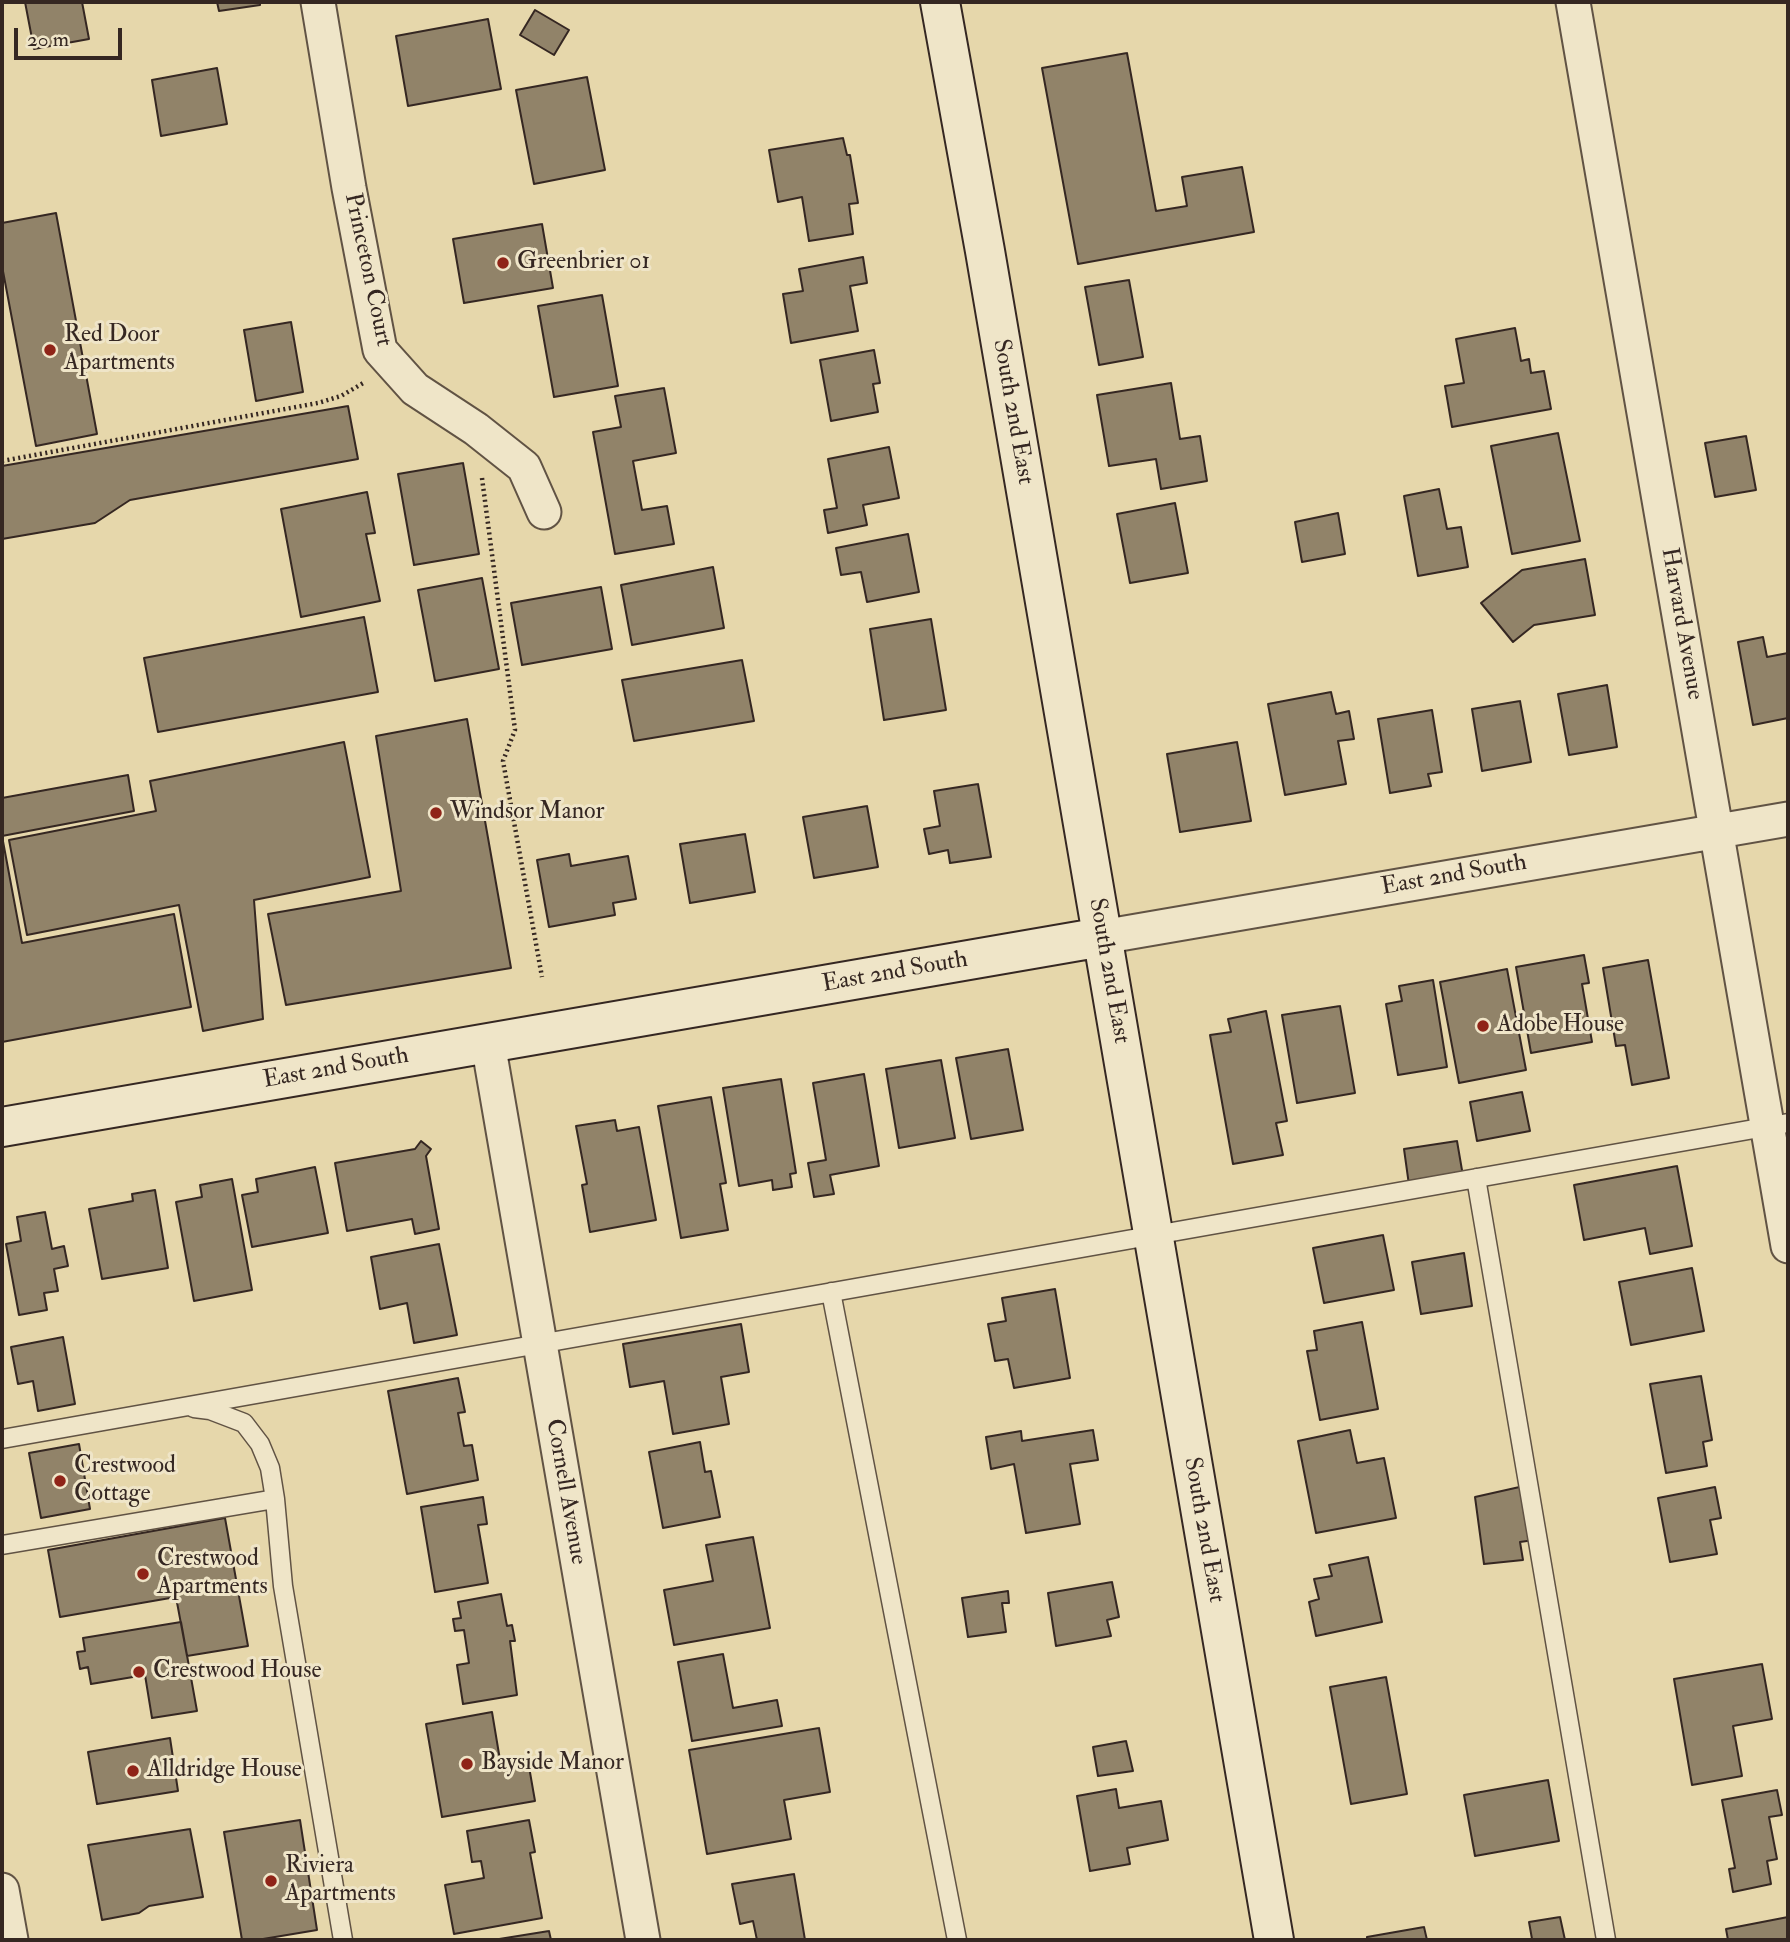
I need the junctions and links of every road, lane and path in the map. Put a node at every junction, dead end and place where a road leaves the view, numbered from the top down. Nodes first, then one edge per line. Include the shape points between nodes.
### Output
1 (318, 2) edge
2 (940, 2) edge
3 (1573, 2) edge
4 (393, 365) junction
5 (360, 385) junction
6 (371, 393) dead end
7 (2, 461) edge
8 (482, 473) dead end
9 (544, 512) dead end
10 (1788, 819) edge
11 (1716, 831) junction
12 (1102, 937) junction
13 (542, 977) dead end
14 (488, 1043) junction
15 (1778, 1125) edge
16 (2, 1127) edge
17 (1476, 1178) junction
18 (1153, 1235) junction
19 (1788, 1246) edge
20 (831, 1292) junction
21 (540, 1344) junction
22 (180, 1407) junction
23 (2, 1438) edge
24 (275, 1499) junction
25 (2, 1545) edge
26 (2, 1890) edge
27 (10, 1940) edge
28 (343, 1940) edge
29 (643, 1940) edge
30 (957, 1940) edge
31 (1274, 1940) edge
32 (1606, 1940) edge

1 - 4 street, Princeton Court via 380,350
2 - 12 main road, South 2nd East
3 - 11 street, Harvard Avenue
4 - 5 path
4 - 9 street, Princeton Court via 415,389 524,467
5 - 6 path
5 - 7 path via 318,403
8 - 13 path via 515,730 503,761
10 - 11 street, East 2nd South
11 - 12 street, East 2nd South
11 - 15 street, Harvard Avenue
12 - 14 main road, East 2nd South
12 - 18 main road, South 2nd East
14 - 16 main road, East 2nd South
14 - 21 street, Cornell Avenue
15 - 17 lane
15 - 19 street, Harvard Avenue
17 - 18 lane
17 - 32 lane
18 - 20 lane
18 - 31 main road, South 2nd East
20 - 21 lane
20 - 30 lane
21 - 22 lane
21 - 29 street, Cornell Avenue
22 - 23 lane
22 - 24 lane via 209,1410 244,1423 270,1468
24 - 25 lane
24 - 28 lane via 283,1586
26 - 27 street

